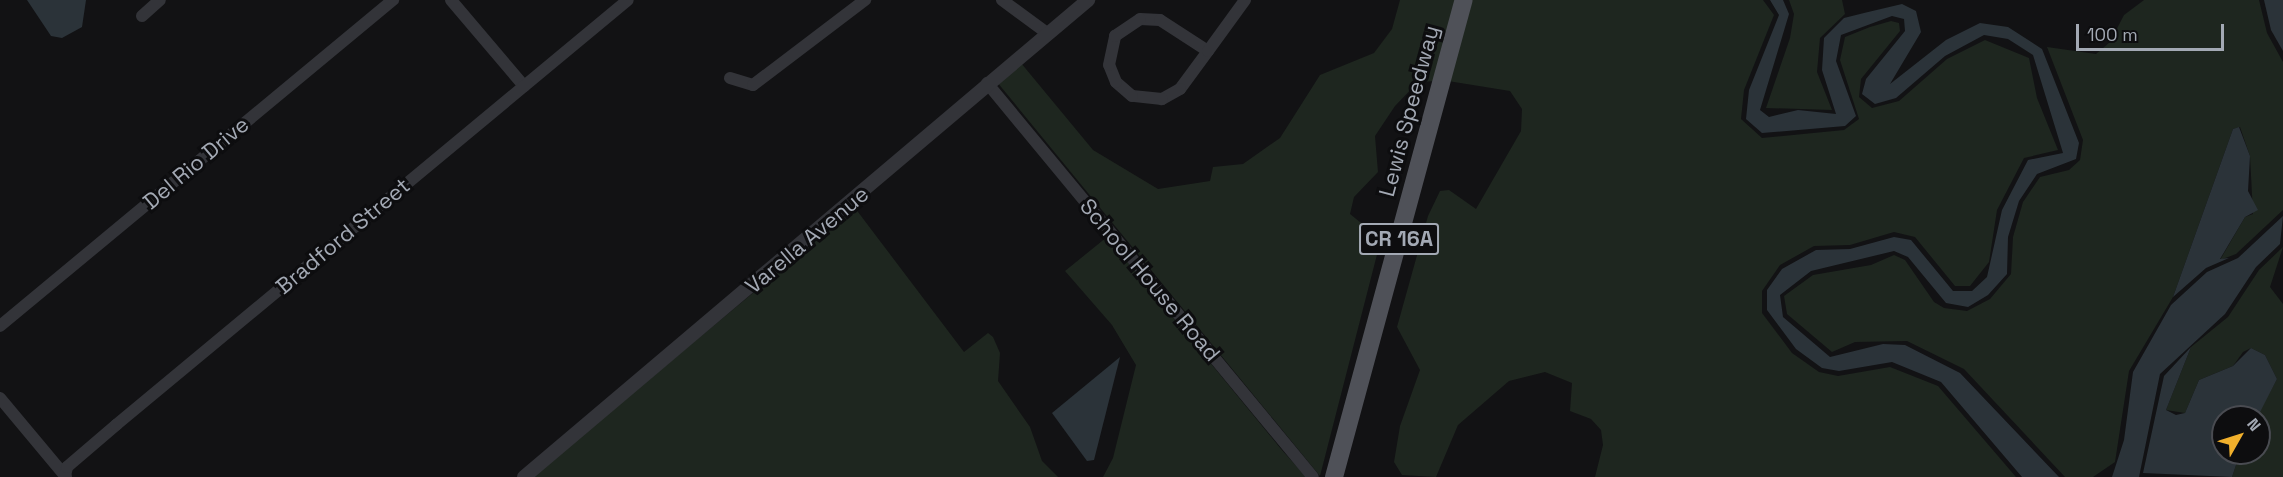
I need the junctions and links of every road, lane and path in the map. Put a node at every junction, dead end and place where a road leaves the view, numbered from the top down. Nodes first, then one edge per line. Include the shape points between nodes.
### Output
1 (160, 0) edge
2 (393, 0) edge
3 (451, 0) edge
4 (628, 0) edge
5 (865, 0) edge
6 (1002, 0) edge
7 (1088, 0) edge
8 (1245, 0) edge
9 (1464, 0) edge
10 (142, 16) dead end
11 (1047, 33) junction
12 (1208, 51) junction
13 (730, 78) dead end
14 (987, 84) junction
15 (524, 86) junction
16 (0, 326) edge
17 (0, 398) edge
18 (66, 477) edge
19 (524, 477) edge
20 (1314, 477) edge
21 (1334, 477) edge

1 - 10 street
2 - 16 street, Del Rio Drive
3 - 15 street
4 - 15 street, Bradford Street
5 - 13 street via 753,85
6 - 11 street
7 - 11 street, Varella Avenue
8 - 12 street
9 - 21 main road, Lewis Speedway / CR 16A
11 - 14 street, Varella Avenue
12 - 12 street via 1180,89 1153,100 1123,90 1109,65 1115,36 1140,19 1160,20
14 - 19 street, Varella Avenue
14 - 20 street, School House Road
15 - 18 street, Bradford Street via 116,425 67,467
17 - 18 street

